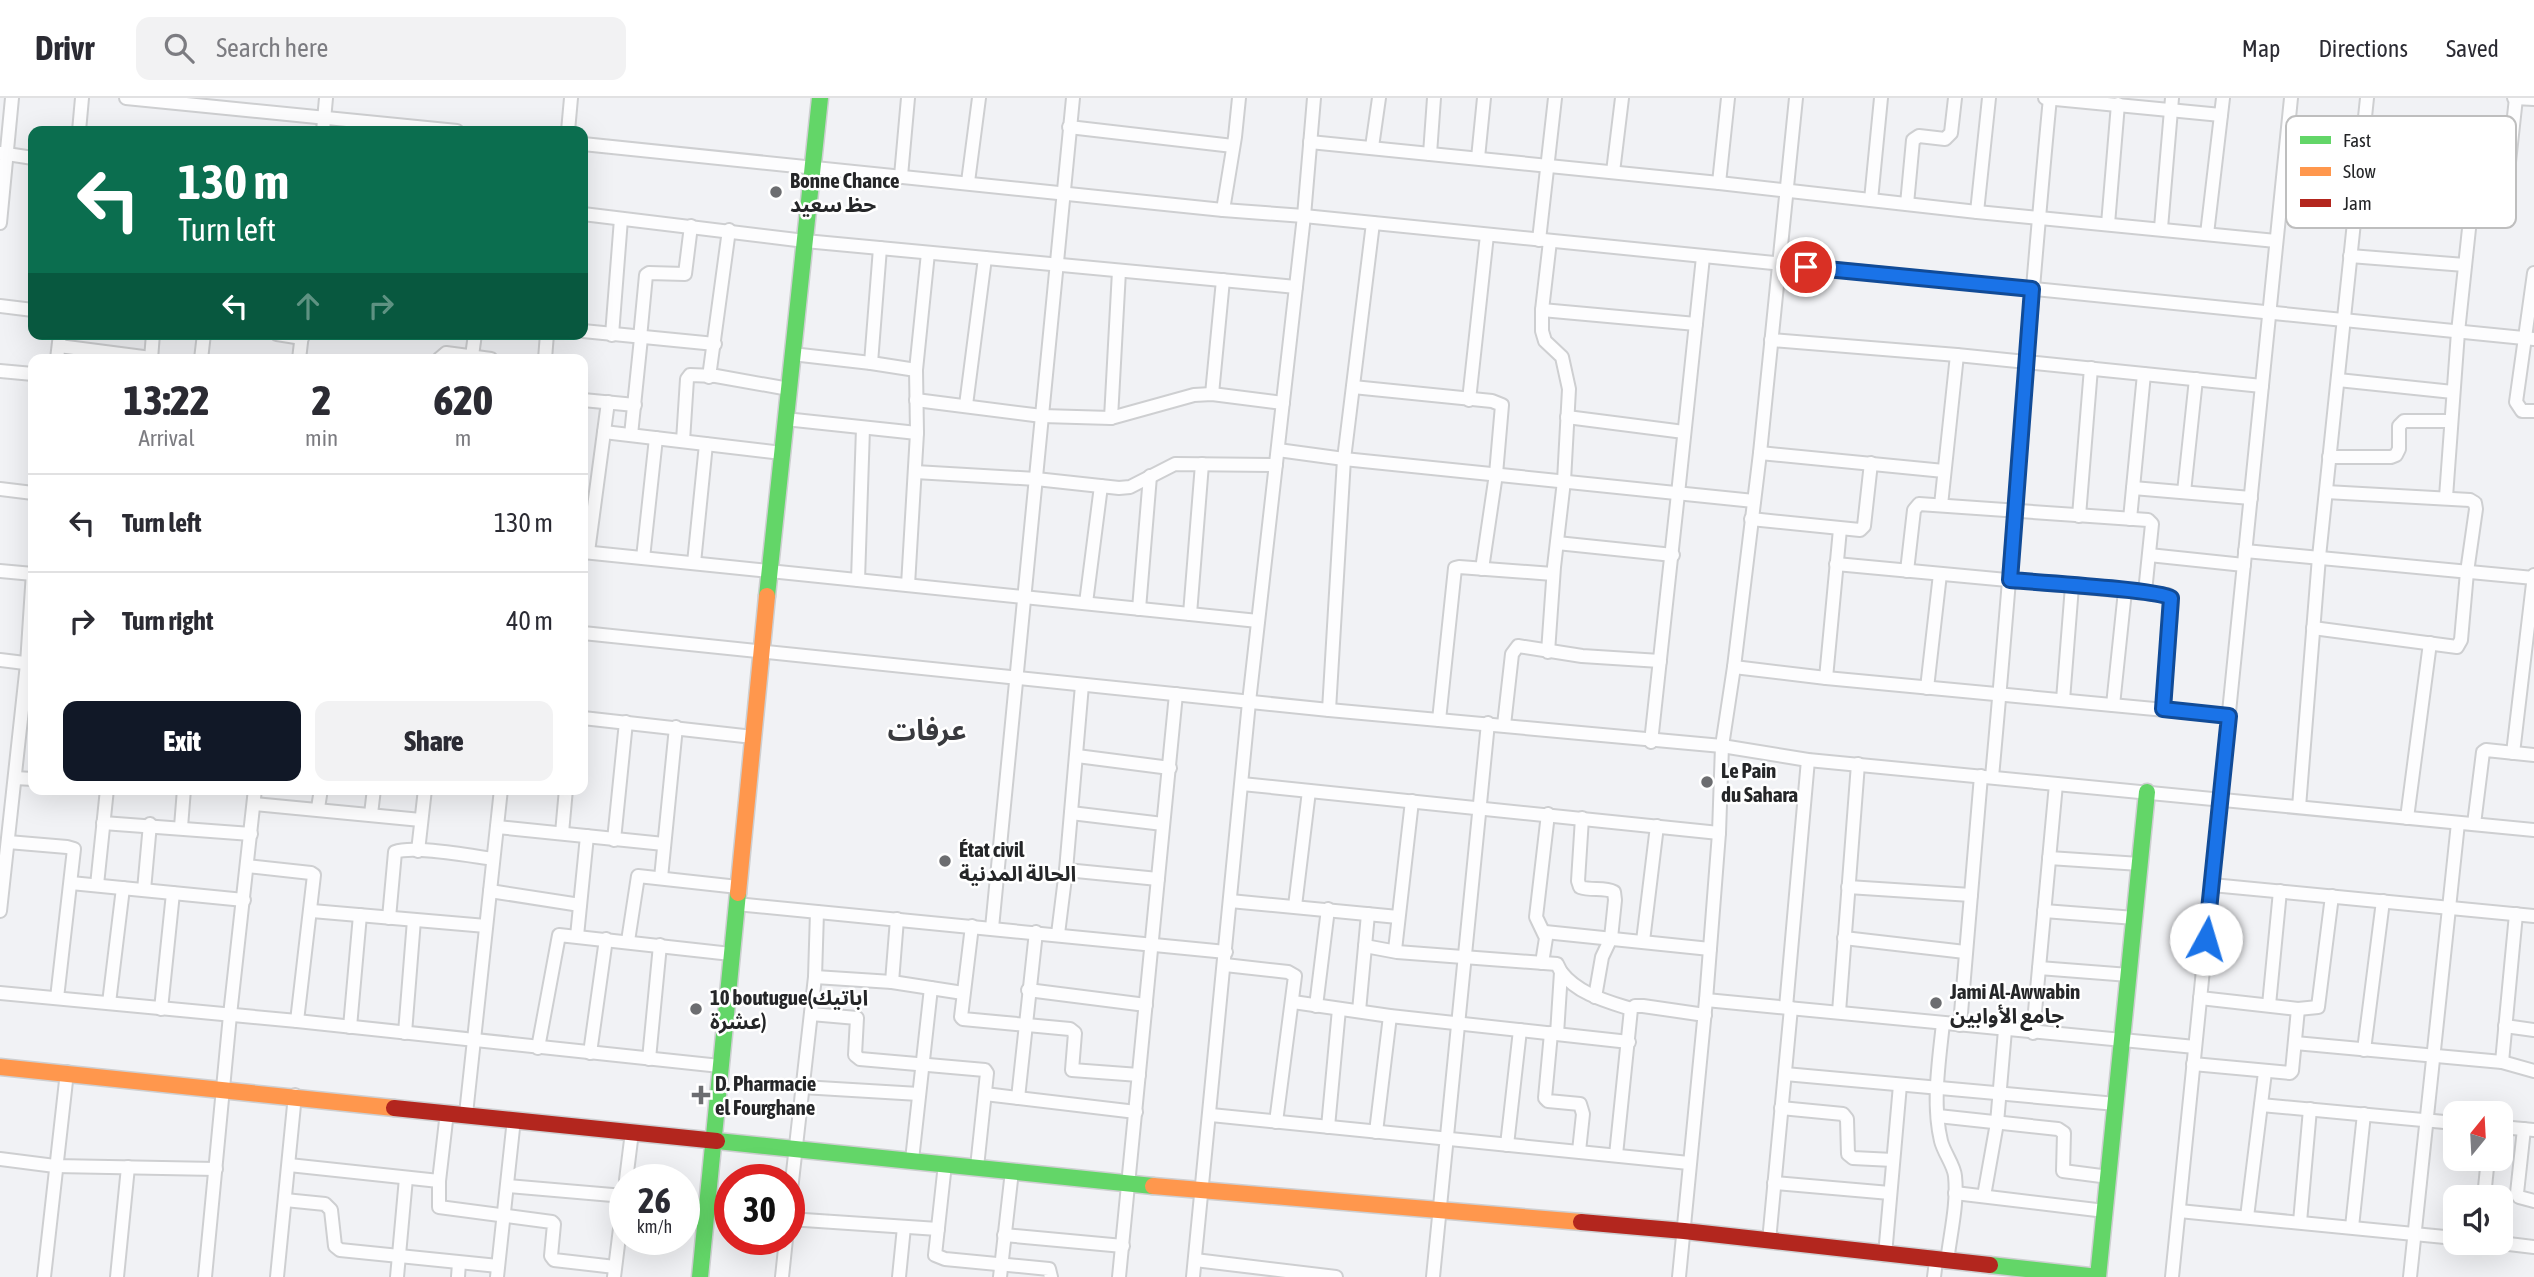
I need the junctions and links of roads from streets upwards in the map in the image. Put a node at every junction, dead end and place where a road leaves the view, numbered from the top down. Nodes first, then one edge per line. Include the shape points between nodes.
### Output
1 (12, 98) edge
2 (82, 98) edge
3 (126, 98) edge
4 (326, 98) edge
5 (571, 98) edge
6 (820, 98) edge
7 (908, 98) edge
8 (979, 98) edge
9 (1073, 98) edge
10 (1239, 98) edge
11 (1314, 98) edge
12 (1379, 98) edge
13 (1434, 98) edge
14 (1484, 98) edge
15 (1555, 98) edge
16 (1622, 98) edge
17 (1728, 98) edge
18 (1796, 98) edge
19 (1881, 98) edge
20 (1955, 98) edge
21 (1989, 98) edge
22 (2045, 98) edge
23 (2050, 98) edge
24 (2223, 98) edge
25 (2291, 98) edge
26 (2367, 98) edge
27 (2515, 98) edge
28 (2534, 99) edge
29 (2118, 104) junction
30 (2171, 104) edge
31 (2221, 115) junction
32 (2289, 116) edge
33 (2365, 116) edge
34 (2513, 116) edge
35 (324, 125) edge
36 (79, 126) edge
37 (346, 126) edge
38 (568, 126) edge
39 (1069, 127) junction
40 (1310, 142) junction
41 (588, 144) edge
42 (1233, 146) junction
43 (2286, 146) edge
44 (1372, 147) junction
45 (1430, 153) junction
46 (4, 154) edge
47 (28, 157) edge
48 (1478, 158) junction
49 (1547, 166) junction
50 (813, 167) junction
51 (1613, 172) junction
52 (901, 176) junction
53 (968, 183) junction
54 (1719, 183) junction
55 (1063, 192) junction
56 (1787, 192) junction
57 (1871, 200) junction
58 (1907, 204) junction
59 (1223, 210) junction
60 (1977, 212) junction
61 (588, 215) edge
62 (1304, 216) junction
63 (2039, 216) junction
64 (621, 219) junction
65 (0, 223) edge
66 (1373, 223) junction
67 (2108, 224) junction
68 (691, 226) junction
69 (2161, 228) junction
70 (2353, 228) edge
71 (2469, 228) edge
72 (729, 230) junction
73 (2207, 234) junction
74 (1487, 235) junction
75 (1545, 240) junction
76 (805, 241) junction
77 (2276, 241) junction
78 (880, 248) junction
79 (928, 253) junction
80 (2350, 256) junction
81 (1703, 257) junction
82 (985, 258) junction
83 (1780, 264) junction
84 (1056, 265) junction
85 (2465, 265) junction
86 (1119, 271) junction
87 (2534, 273) edge
88 (1223, 280) junction
89 (1296, 287) junction
90 (2032, 289) junction
91 (0, 306) edge
92 (28, 309) edge
93 (1542, 310) junction
94 (2269, 312) junction
95 (2344, 320) junction
96 (1696, 324) junction
97 (588, 332) edge
98 (2458, 332) junction
99 (612, 335) junction
100 (641, 338) junction
101 (2529, 338) edge
102 (1771, 340) junction
103 (715, 344) junction
104 (59, 346) edge
105 (120, 354) edge
106 (792, 354) junction
107 (1957, 355) junction
108 (2026, 362) junction
109 (871, 363) junction
110 (2091, 368) junction
111 (916, 370) junction
112 (0, 371) edge
113 (28, 374) edge
114 (2144, 374) junction
115 (709, 377) junction
116 (2196, 379) junction
117 (2338, 380) junction
118 (2262, 386) junction
119 (1353, 387) junction
120 (789, 389) junction
121 (2453, 392) junction
122 (1212, 394) junction
123 (588, 400) edge
124 (916, 400) junction
125 (1469, 400) junction
126 (608, 402) junction
127 (1283, 403) junction
128 (635, 405) junction
129 (966, 405) junction
130 (2534, 411) edge
131 (1042, 416) junction
132 (1567, 417) junction
133 (1111, 418) junction
134 (785, 419) junction
135 (2451, 421) junction
136 (863, 428) junction
137 (604, 432) junction
138 (1684, 432) junction
139 (917, 433) junction
140 (631, 435) junction
141 (656, 438) junction
142 (683, 441) junction
143 (706, 444) junction
144 (1278, 450) junction
145 (782, 453) junction
146 (1759, 453) junction
147 (2329, 457) junction
148 (1344, 459) junction
149 (1871, 463) junction
150 (1202, 464) junction
151 (1276, 465) junction
152 (1944, 471) junction
153 (915, 472) junction
154 (1496, 474) junction
155 (1150, 476) junction
156 (1035, 479) junction
157 (1564, 481) junction
158 (1101, 486) junction
159 (0, 488) edge
160 (2133, 488) junction
161 (2184, 492) junction
162 (2326, 492) junction
163 (28, 493) edge
164 (1680, 494) junction
165 (2446, 497) junction
166 (2250, 498) junction
167 (1754, 501) junction
168 (1941, 505) junction
169 (2015, 511) junction
170 (2079, 516) junction
171 (1751, 519) junction
172 (2130, 519) junction
173 (1840, 529) junction
174 (588, 533) edge
175 (1557, 543) junction
176 (2245, 551) junction
177 (588, 552) edge
178 (1673, 555) junction
179 (2149, 555) junction
180 (2319, 557) junction
181 (643, 558) junction
182 (694, 563) junction
183 (1836, 564) junction
184 (2244, 565) junction
185 (1482, 569) junction
186 (0, 571) edge
187 (770, 571) junction
188 (1907, 571) junction
189 (2467, 572) junction
190 (28, 573) edge
191 (1553, 574) junction
192 (1940, 574) junction
193 (2534, 577) edge
194 (858, 580) junction
195 (2010, 580) junction
196 (908, 585) junction
197 (2072, 586) junction
198 (2125, 591) junction
199 (2145, 592) junction
200 (1024, 597) junction
201 (1086, 603) junction
202 (1139, 608) junction
203 (1190, 614) junction
204 (1258, 621) junction
205 (2313, 628) junction
206 (588, 634) edge
207 (2530, 642) edge
208 (2430, 643) junction
209 (762, 651) junction
210 (1548, 652) junction
211 (0, 660) edge
212 (1660, 661) junction
213 (28, 664) edge
214 (1734, 667) junction
215 (2528, 677) edge
216 (1016, 678) junction
217 (1826, 678) junction
218 (28, 679) edge
219 (1082, 685) junction
220 (1927, 688) junction
221 (1176, 694) junction
222 (2000, 695) junction
223 (2063, 700) junction
224 (1249, 702) junction
225 (2113, 705) junction
226 (2163, 709) junction
227 (1329, 710) junction
228 (2229, 716) junction
229 (588, 718) edge
230 (1438, 720) junction
231 (626, 722) junction
232 (1488, 723) junction
233 (1504, 725) junction
234 (676, 727) junction
235 (753, 737) junction
236 (1651, 742) junction
237 (1722, 746) junction
238 (2512, 753) junction
239 (2534, 755) edge
240 (1077, 756) junction
241 (1808, 760) junction
242 (1858, 764) junction
243 (1170, 768) junction
244 (1987, 777) junction
245 (15, 778) junction
246 (28, 779) edge
247 (2056, 783) junction
248 (1242, 784) junction
249 (1309, 791) junction
250 (2147, 792) junction
251 (106, 795) edge
252 (184, 795) edge
253 (255, 795) edge
254 (320, 795) edge
255 (373, 795) edge
256 (424, 795) edge
257 (500, 795) edge
258 (565, 795) edge
259 (2220, 800) junction
260 (1412, 802) junction
261 (254, 804) junction
262 (1480, 807) junction
263 (2299, 807) junction
264 (318, 808) junction
265 (6, 811) edge
266 (1071, 813) junction
267 (371, 814) junction
268 (1548, 814) junction
269 (1582, 818) junction
270 (2407, 818) junction
271 (421, 820) junction
272 (103, 823) junction
273 (2458, 823) junction
274 (150, 824) junction
275 (1163, 824) junction
276 (2474, 824) junction
277 (1657, 826) junction
278 (181, 827) junction
279 (497, 827) junction
280 (2534, 830) edge
281 (1719, 832) junction
282 (562, 833) junction
283 (251, 834) junction
284 (587, 836) junction
285 (614, 840) junction
286 (8, 842) junction
287 (664, 844) junction
288 (418, 851) junction
289 (2049, 858) junction
290 (493, 859) junction
291 (2140, 864) junction
292 (247, 866) junction
293 (1066, 870) junction
294 (2, 875) edge
295 (661, 878) junction
296 (1158, 879) junction
297 (71, 883) junction
298 (96, 885) junction
299 (2211, 885) junction
300 (738, 887) junction
301 (1848, 887) junction
302 (123, 888) junction
303 (144, 890) junction
304 (490, 891) junction
305 (2280, 891) junction
306 (173, 893) junction
307 (1971, 895) junction
308 (2332, 896) junction
309 (244, 900) junction
310 (1230, 901) junction
311 (2383, 901) junction
312 (736, 904) junction
313 (580, 905) junction
314 (1295, 905) junction
315 (2449, 907) junction
316 (1328, 909) junction
317 (0, 911) edge
318 (312, 911) junction
319 (2044, 911) junction
320 (817, 912) junction
321 (1367, 914) junction
322 (2516, 914) junction
323 (360, 915) junction
324 (2534, 916) edge
325 (1398, 917) junction
326 (389, 918) junction
327 (2135, 918) junction
328 (897, 919) junction
329 (414, 920) junction
330 (486, 926) junction
331 (972, 926) junction
332 (992, 928) junction
333 (1036, 932) junction
334 (1545, 932) junction
335 (1058, 934) junction
336 (577, 936) junction
337 (1844, 937) junction
338 (1611, 938) junction
339 (606, 939) junction
340 (628, 941) junction
341 (1643, 941) junction
342 (660, 945) junction
343 (1151, 945) junction
344 (1365, 946) junction
345 (1710, 949) junction
346 (1395, 950) junction
347 (1965, 952) junction
348 (732, 954) junction
349 (1465, 956) junction
350 (1226, 958) junction
351 (1542, 963) junction
352 (2039, 968) junction
353 (1562, 972) junction
354 (2129, 975) junction
355 (815, 978) junction
356 (892, 982) junction
357 (931, 988) junction
358 (1028, 990) junction
359 (0, 993) edge
360 (963, 993) junction
361 (1595, 997) junction
362 (2200, 998) junction
363 (57, 999) junction
364 (1706, 1000) junction
365 (1293, 1002) junction
366 (110, 1003) junction
367 (1146, 1005) junction
368 (2269, 1005) junction
369 (1316, 1006) junction
370 (1788, 1007) junction
371 (161, 1009) junction
372 (1339, 1009) junction
373 (1631, 1009) junction
374 (2298, 1009) junction
375 (1359, 1011) junction
376 (1839, 1012) junction
377 (811, 1014) junction
378 (230, 1015) junction
379 (1705, 1015) junction
380 (1390, 1016) junction
381 (297, 1021) junction
382 (1459, 1022) junction
383 (1943, 1023) junction
384 (1025, 1025) junction
385 (1959, 1025) junction
386 (2505, 1026) junction
387 (351, 1027) junction
388 (1520, 1030) junction
389 (2005, 1030) junction
390 (2534, 1030) edge
391 (405, 1033) junction
392 (2033, 1033) junction
393 (1554, 1034) junction
394 (473, 1040) junction
395 (2123, 1041) junction
396 (1629, 1042) junction
397 (2295, 1043) junction
398 (2195, 1047) junction
399 (538, 1048) junction
400 (2364, 1049) junction
401 (590, 1053) junction
402 (2434, 1056) junction
403 (649, 1059) junction
404 (2501, 1062) junction
405 (2193, 1064) junction
406 (922, 1065) junction
407 (0, 1066) edge
408 (720, 1066) junction
409 (2534, 1071) edge
410 (67, 1072) junction
411 (2265, 1072) junction
412 (1785, 1074) junction
413 (1139, 1076) junction
414 (1900, 1085) junction
415 (802, 1087) junction
416 (1937, 1088) junction
417 (224, 1089) junction
418 (919, 1094) junction
419 (985, 1094) junction
420 (2000, 1094) junction
421 (295, 1095) junction
422 (1018, 1098) junction
423 (2116, 1104) junction
424 (2261, 1105) junction
425 (1781, 1108) junction
426 (2310, 1109) junction
427 (447, 1112) junction
428 (1136, 1112) junction
429 (466, 1114) junction
430 (2364, 1114) junction
431 (1211, 1115) junction
432 (1938, 1116) junction
433 (514, 1119) junction
434 (2427, 1121) junction
435 (1276, 1122) junction
436 (2443, 1122) edge
437 (1997, 1123) junction
438 (1328, 1127) junction
439 (2529, 1129) edge
440 (632, 1132) junction
441 (1376, 1132) junction
442 (1447, 1139) junction
443 (713, 1140) junction
444 (1507, 1145) junction
445 (797, 1148) junction
446 (1579, 1151) junction
447 (1616, 1155) junction
448 (0, 1159) edge
449 (912, 1160) junction
450 (1893, 1160) junction
451 (1689, 1163) junction
452 (628, 1164) edge
453 (795, 1164) edge
454 (945, 1164) junction
455 (289, 1165) junction
456 (55, 1166) junction
457 (128, 1167) junction
458 (977, 1167) junction
459 (216, 1169) junction
460 (1012, 1171) junction
461 (2109, 1177) junction
462 (406, 1178) junction
463 (439, 1181) junction
464 (1129, 1183) junction
465 (1774, 1183) junction
466 (507, 1186) junction
467 (609, 1191) edge
468 (1202, 1191) junction
469 (1890, 1193) junction
470 (1955, 1193) junction
471 (1984, 1196) junction
472 (285, 1200) junction
473 (2534, 1201) edge
474 (1439, 1210) junction
475 (2105, 1211) junction
476 (2179, 1211) junction
477 (504, 1214) junction
478 (2247, 1217) junction
479 (805, 1220) edge
480 (2300, 1222) junction
481 (904, 1227) junction
482 (2352, 1227) junction
483 (938, 1229) junction
484 (1684, 1231) junction
485 (2415, 1234) junction
486 (1004, 1235) junction
487 (2443, 1237) edge
488 (1769, 1241) junction
489 (2513, 1244) edge
490 (1123, 1246) junction
491 (2534, 1247) edge
492 (784, 1255) edge
493 (1885, 1255) junction
494 (398, 1257) junction
495 (1195, 1260) junction
496 (459, 1263) junction
497 (1939, 1267) edge
498 (1001, 1271) edge
499 (498, 1272) edge
500 (615, 1272) edge
501 (1260, 1273) edge
502 (1311, 1276) edge
503 (44, 1277) edge
504 (117, 1277) edge
505 (205, 1277) edge
506 (280, 1277) edge
507 (397, 1277) edge
508 (458, 1277) edge
509 (699, 1277) edge
510 (782, 1277) edge
511 (899, 1277) edge
512 (1051, 1277) edge
513 (1119, 1277) edge
514 (1193, 1277) edge
515 (1336, 1277) edge
516 (1433, 1277) edge
517 (1679, 1277) edge
518 (2172, 1277) edge
519 (2410, 1277) edge

1 - 46 street
2 - 36 street
3 - 35 street
4 - 35 street
5 - 38 street
6 - 50 street
7 - 52 street
8 - 53 street
9 - 39 street
10 - 42 street
11 - 40 street
12 - 44 street
13 - 45 street
14 - 48 street
15 - 49 street
16 - 51 street
17 - 54 street
18 - 56 street
19 - 57 street
20 - 58 street via 1951,133 1945,139 1919,136 1913,140
21 - 60 street
22 - 23 street
23 - 29 street
23 - 63 street
24 - 31 street
25 - 32 street
26 - 33 street
27 - 28 street
27 - 34 street
29 - 30 street
29 - 67 street
30 - 31 street
30 - 69 street
31 - 73 street
35 - 37 street
39 - 42 street
39 - 55 street
40 - 44 street
40 - 62 street
41 - 50 street
42 - 59 street
43 - 77 street
44 - 45 street
45 - 48 street
46 - 47 street
46 - 65 street
48 - 49 street
49 - 51 street
49 - 75 street
50 - 52 street
50 - 76 street
51 - 54 street
52 - 53 street
53 - 55 street
54 - 56 street
55 - 59 street
55 - 84 street
56 - 57 street
56 - 83 street
57 - 58 street
58 - 60 street
59 - 62 street
60 - 63 street
61 - 64 street
62 - 66 street
62 - 89 street
63 - 67 street
63 - 90 street
64 - 68 street
64 - 99 street
66 - 74 street
66 - 119 street
67 - 69 street
68 - 72 street
68 - 100 street via 685,274 646,275
69 - 73 street
70 - 80 street
71 - 85 street
72 - 76 street
72 - 103 street
73 - 77 street
74 - 75 street
74 - 125 street
75 - 81 street
75 - 93 street
76 - 78 street
76 - 106 street
77 - 94 street
78 - 79 street
78 - 109 street
79 - 82 street
79 - 111 street
80 - 85 street
80 - 95 street
81 - 83 street
81 - 96 street
82 - 84 street
82 - 129 street
83 - 90 street
83 - 102 street
84 - 86 street
84 - 131 street
85 - 98 street
86 - 88 street
86 - 133 street
87 - 101 street
88 - 89 street
88 - 122 street
89 - 127 street
90 - 94 street
90 - 108 street
91 - 92 street
93 - 96 street
93 - 132 street via 1545,341 1562,357 1565,368
94 - 95 street
94 - 118 street
95 - 98 street
95 - 117 street
96 - 138 street
97 - 99 street
98 - 101 street
98 - 121 street
99 - 100 street
100 - 103 street
100 - 128 street
101 - 130 street via 2515,402 2522,411
102 - 107 street
102 - 146 street
103 - 115 street
104 - 105 street
106 - 109 street
106 - 120 street
107 - 108 street
107 - 152 street
108 - 110 street
108 - 169 street
109 - 111 street
110 - 114 street
110 - 170 street
111 - 124 street
112 - 113 street
114 - 116 street
114 - 160 street
115 - 120 street
115 - 142 street via 688,377
116 - 118 street
116 - 161 street
117 - 121 street
117 - 147 street
118 - 166 street
119 - 125 street
119 - 148 street
120 - 134 street
121 - 135 street
122 - 127 street
122 - 133 street
123 - 126 street
124 - 129 street
124 - 139 street
125 - 154 street via 1502,405
126 - 128 street
126 - 137 street
127 - 144 street
128 - 140 street
129 - 131 street
131 - 133 street
131 - 156 street
132 - 138 street
132 - 157 street
134 - 136 street
134 - 145 street
135 - 147 street via 2404,421 2399,426 2399,449 2391,457
135 - 165 street
136 - 139 street
136 - 194 street
137 - 140 street
137 - 174 street
138 - 164 street
139 - 153 street
140 - 141 street
141 - 142 street
141 - 181 street
142 - 143 street
143 - 145 street
143 - 182 street
144 - 148 street
144 - 151 street
145 - 187 street
146 - 149 street
146 - 167 street
147 - 162 street
148 - 154 street
148 - 227 street
149 - 152 street
149 - 173 street via 1863,529
150 - 151 street
150 - 155 street via 1175,464
150 - 203 street
151 - 204 street
152 - 168 street
153 - 156 street
153 - 196 street
154 - 157 street
154 - 185 street
155 - 158 street via 1130,487
155 - 202 street
156 - 158 street
156 - 200 street
157 - 164 street
157 - 175 street
158 - 201 street
159 - 163 street
160 - 161 street
160 - 172 street
161 - 166 street
162 - 165 street
162 - 180 street
164 - 167 street
164 - 178 street
165 - 189 street via 2475,503
166 - 176 street
167 - 171 street
168 - 169 street
168 - 188 street via 1916,505
169 - 170 street
169 - 195 street
170 - 172 street
171 - 173 street
171 - 214 street
172 - 179 street via 2152,524
173 - 183 street
175 - 178 street
175 - 191 street
176 - 180 street
176 - 184 street
177 - 181 street
178 - 212 street
179 - 184 street
179 - 199 street
180 - 189 street
180 - 205 street
181 - 182 street
182 - 187 street
183 - 188 street
183 - 217 street
184 - 228 street
185 - 191 street
185 - 230 street via 1459,566 1454,571
186 - 190 street
187 - 194 street
187 - 209 street
188 - 192 street
189 - 193 street
189 - 208 street via 2460,644
191 - 210 street
192 - 195 street
192 - 220 street
193 - 207 street
194 - 196 street
195 - 197 street
195 - 222 street
196 - 200 street
197 - 198 street
197 - 223 street
198 - 199 street
198 - 225 street
199 - 226 street via 2168,595 2172,602
200 - 201 street
200 - 216 street
201 - 202 street
202 - 203 street
203 - 204 street
204 - 224 street
205 - 208 street
205 - 263 street
206 - 209 street
207 - 215 street
208 - 270 street
209 - 216 street
209 - 235 street
210 - 212 street
210 - 233 street via 1522,646 1514,649
211 - 213 street
212 - 236 street
214 - 217 street
214 - 237 street
215 - 238 street
216 - 219 street
216 - 332 street
217 - 220 street
218 - 245 street
219 - 221 street
219 - 240 street
220 - 222 street
221 - 224 street
221 - 243 street
222 - 223 street
222 - 244 street
223 - 225 street
224 - 227 street
224 - 248 street
225 - 226 street
226 - 228 street
227 - 230 street
228 - 259 street
229 - 231 street
230 - 232 street
231 - 234 street
231 - 285 street
232 - 233 street
232 - 262 street
233 - 236 street
234 - 235 street
234 - 287 street
235 - 300 street
236 - 237 street
237 - 241 street
237 - 281 street
238 - 239 street
238 - 276 street via 2483,752
240 - 243 street
240 - 266 street
241 - 242 street
241 - 370 street
242 - 244 street
242 - 301 street
243 - 275 street
244 - 247 street
244 - 307 street
245 - 246 street
245 - 265 street
247 - 250 street
247 - 289 street
248 - 249 street
248 - 310 street
249 - 260 street
249 - 314 street
250 - 259 street
250 - 291 street
251 - 272 street
252 - 278 street
253 - 261 street
254 - 264 street
255 - 267 street
256 - 271 street
257 - 279 street
258 - 282 street
259 - 263 street
259 - 299 street
260 - 262 street
260 - 325 street
261 - 264 street
261 - 283 street
262 - 268 street
262 - 349 street
263 - 270 street
264 - 267 street
265 - 286 street
266 - 275 street
266 - 293 street
267 - 271 street
268 - 269 street
268 - 334 street via 1536,917
269 - 277 street
269 - 338 street via 1578,881 1588,890 1614,892
270 - 273 street
271 - 288 street
272 - 274 street
272 - 298 street
273 - 276 street
273 - 315 street
274 - 278 street
274 - 303 street
275 - 296 street
276 - 280 street
277 - 281 street
277 - 341 street
278 - 283 street
279 - 282 street
279 - 290 street
281 - 345 street
282 - 284 street
283 - 292 street
284 - 285 street
284 - 313 street
285 - 287 street
286 - 294 street
286 - 297 street via 74,849
287 - 295 street
288 - 290 street
288 - 326 street via 395,852
289 - 291 street
289 - 319 street
290 - 304 street
291 - 327 street
292 - 309 street
292 - 318 street via 314,873
293 - 296 street
293 - 335 street
294 - 317 street
295 - 300 street
295 - 340 street via 637,877
296 - 343 street
297 - 298 street
297 - 363 street
298 - 302 street
299 - 305 street
299 - 362 street
300 - 312 street
301 - 307 street
301 - 337 street
302 - 303 street
302 - 366 street
303 - 306 street
304 - 313 street
304 - 330 street
305 - 308 street
305 - 368 street
306 - 309 street
306 - 371 street
307 - 347 street
308 - 311 street
308 - 374 street via 2320,1004 2316,1009
309 - 378 street
310 - 314 street
310 - 350 street
311 - 315 street
311 - 400 street
312 - 320 street
312 - 348 street
313 - 336 street
314 - 316 street
315 - 322 street
315 - 402 street
316 - 321 street
316 - 369 street
318 - 323 street
318 - 381 street
319 - 327 street
319 - 352 street
320 - 328 street
320 - 355 street
321 - 325 street
321 - 344 street
322 - 324 street
322 - 386 street
323 - 326 street
323 - 387 street
325 - 346 street
326 - 329 street
327 - 354 street
328 - 331 street
328 - 356 street
329 - 330 street
329 - 391 street
330 - 394 street
331 - 332 street
331 - 360 street
332 - 333 street
333 - 335 street
333 - 358 street
334 - 338 street
334 - 351 street
335 - 343 street
336 - 339 street
336 - 399 street via 558,936
337 - 347 street
337 - 376 street
338 - 341 street
338 - 361 street via 1602,957
339 - 340 street
339 - 401 street
340 - 342 street
341 - 345 street
342 - 348 street
342 - 403 street
343 - 350 street
343 - 367 street
344 - 346 street
344 - 375 street
345 - 364 street
346 - 349 street
347 - 385 street
348 - 408 street
349 - 351 street
349 - 382 street
350 - 365 street via 1293,973
350 - 431 street
351 - 353 street via 1557,964
352 - 354 street
352 - 392 street
353 - 361 street
353 - 393 street
354 - 395 street
355 - 356 street
355 - 377 street
356 - 357 street
357 - 360 street
357 - 406 street
358 - 367 street
358 - 384 street
359 - 363 street
360 - 384 street via 963,1019
361 - 373 street
362 - 368 street
362 - 398 street
363 - 366 street
364 - 370 street
364 - 379 street
365 - 369 street
365 - 435 street
366 - 371 street
367 - 413 street
368 - 374 street
369 - 372 street
370 - 376 street
370 - 412 street
371 - 378 street
372 - 375 street
372 - 438 street
373 - 379 street via 1643,1006
373 - 396 street
374 - 397 street
375 - 380 street
376 - 383 street
377 - 406 street via 857,1018 855,1055 860,1059
377 - 415 street
378 - 381 street
378 - 417 street
379 - 451 street
380 - 382 street
380 - 441 street
381 - 387 street
382 - 388 street
382 - 442 street
383 - 385 street
383 - 416 street
384 - 413 street via 1073,1030 1072,1070
384 - 422 street
385 - 389 street
386 - 390 street
386 - 404 street
387 - 391 street
388 - 393 street
388 - 444 street
389 - 392 street
389 - 420 street
391 - 394 street
392 - 395 street
393 - 396 street
393 - 446 street via 1545,1098 1580,1104
394 - 399 street
394 - 429 street
395 - 398 street
395 - 423 street
396 - 447 street
397 - 400 street
397 - 411 street via 2292,1071
398 - 405 street
399 - 401 street
400 - 402 street
401 - 403 street
402 - 404 street
402 - 434 street
403 - 408 street
404 - 409 street
405 - 411 street
405 - 476 street
406 - 418 street
406 - 419 street via 985,1070
407 - 410 street
408 - 443 street
410 - 417 street
410 - 456 street
411 - 424 street
412 - 414 street
412 - 425 street
413 - 428 street
414 - 416 street
414 - 450 street
415 - 418 street
415 - 445 street
416 - 420 street
416 - 432 street
417 - 421 street
417 - 459 street
418 - 449 street
419 - 422 street
419 - 458 street
420 - 423 street
420 - 437 street
421 - 427 street
421 - 455 street
422 - 428 street
423 - 461 street
424 - 426 street
424 - 478 street
425 - 450 street via 1843,1114 1848,1154
425 - 465 street
426 - 430 street
426 - 480 street
427 - 429 street
427 - 463 street
428 - 464 street
429 - 433 street
430 - 434 street
430 - 482 street
431 - 435 street
431 - 468 street
432 - 437 street
432 - 470 street via 1941,1142 1955,1173
433 - 440 street
433 - 466 street
434 - 436 street
434 - 485 street
435 - 438 street
437 - 461 street via 2058,1129 2064,1133 2063,1171
437 - 471 street
438 - 441 street
439 - 473 street via 2517,1193
440 - 443 street
440 - 452 street
441 - 442 street
442 - 444 street
442 - 474 street
443 - 445 street
443 - 509 street
444 - 446 street
445 - 449 street
445 - 453 street
446 - 447 street
447 - 451 street
448 - 456 street
449 - 454 street
450 - 469 street
451 - 484 street
454 - 458 street
454 - 483 street
455 - 462 street
455 - 472 street
456 - 457 street
456 - 503 street
457 - 459 street
457 - 504 street
458 - 460 street
459 - 505 street
460 - 464 street
460 - 486 street
461 - 475 street
462 - 463 street
462 - 494 street
463 - 477 street via 439,1207
464 - 468 street
464 - 490 street
465 - 469 street
465 - 488 street
466 - 467 street
466 - 477 street
468 - 474 street
468 - 495 street
469 - 493 street
470 - 471 street
470 - 497 street
471 - 475 street
472 - 494 street via 325,1203 331,1210 337,1249
472 - 506 street
474 - 484 street
474 - 516 street
475 - 497 street via 2098,1277
476 - 478 street
476 - 518 street
477 - 499 street
477 - 500 street via 554,1223 554,1260
478 - 480 street
479 - 481 street
480 - 482 street
481 - 483 street
481 - 511 street
482 - 485 street
483 - 498 street via 937,1257
484 - 488 street
484 - 517 street
485 - 487 street
485 - 519 street
486 - 490 street
486 - 498 street
488 - 493 street
489 - 491 street
490 - 513 street
492 - 510 street
493 - 497 street
494 - 496 street
494 - 507 street
495 - 501 street
495 - 514 street
496 - 499 street
496 - 508 street
498 - 512 street via 1049,1269
501 - 502 street
502 - 515 street

